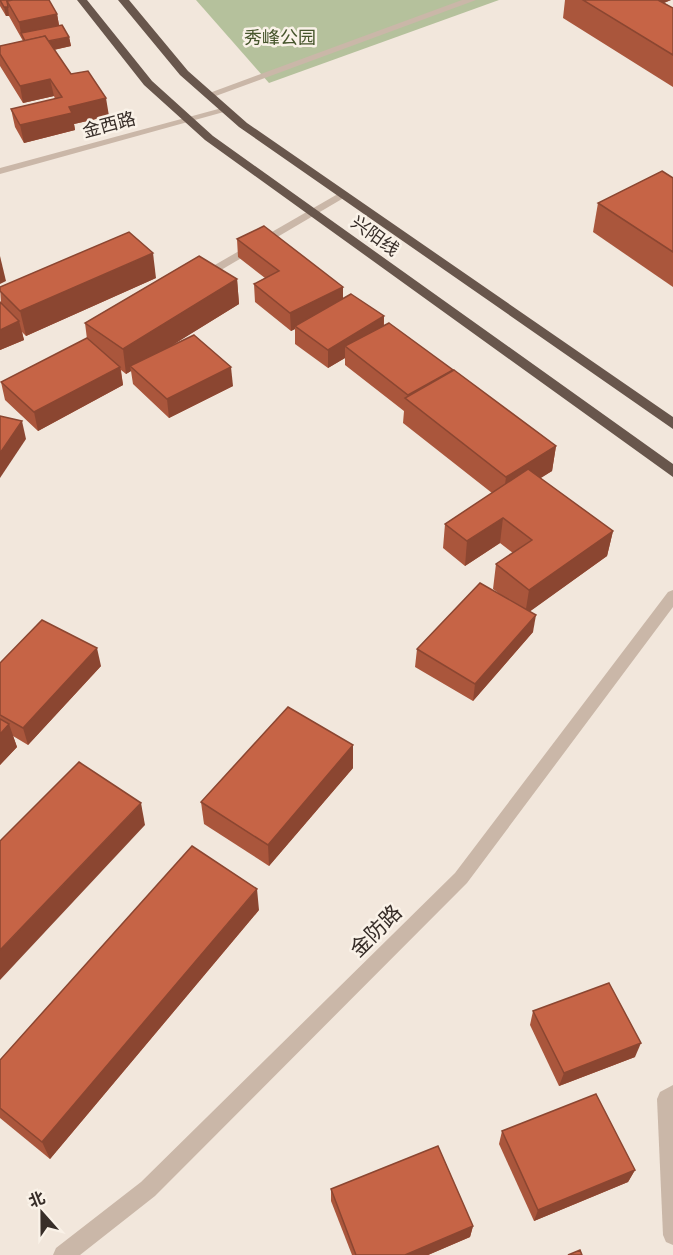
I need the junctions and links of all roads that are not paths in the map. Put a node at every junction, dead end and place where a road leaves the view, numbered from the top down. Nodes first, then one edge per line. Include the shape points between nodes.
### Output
1 (82, 0) edge
2 (123, 0) edge
3 (471, 0) edge
4 (209, 95) junction
5 (226, 110) junction
6 (190, 121) junction
7 (0, 171) edge
8 (343, 195) junction
9 (312, 213) junction
10 (189, 284) edge
11 (673, 424) edge
12 (673, 472) edge
13 (673, 596) edge
14 (673, 1095) edge
15 (673, 1235) edge
16 (63, 1255) edge

1 - 6 highway, 兴阳线 via 148,83
2 - 4 highway, 兴阳线 via 184,73
3 - 4 street
4 - 5 highway, 兴阳线
5 - 6 street, 金西路
5 - 8 highway, 兴阳线
6 - 7 street, 金西路
6 - 9 highway, 兴阳线
8 - 9 street
8 - 11 highway, 兴阳线
9 - 10 street
9 - 12 highway, 兴阳线
13 - 16 street, 金防路 via 461,878 148,1189
14 - 15 street via 667,1099

